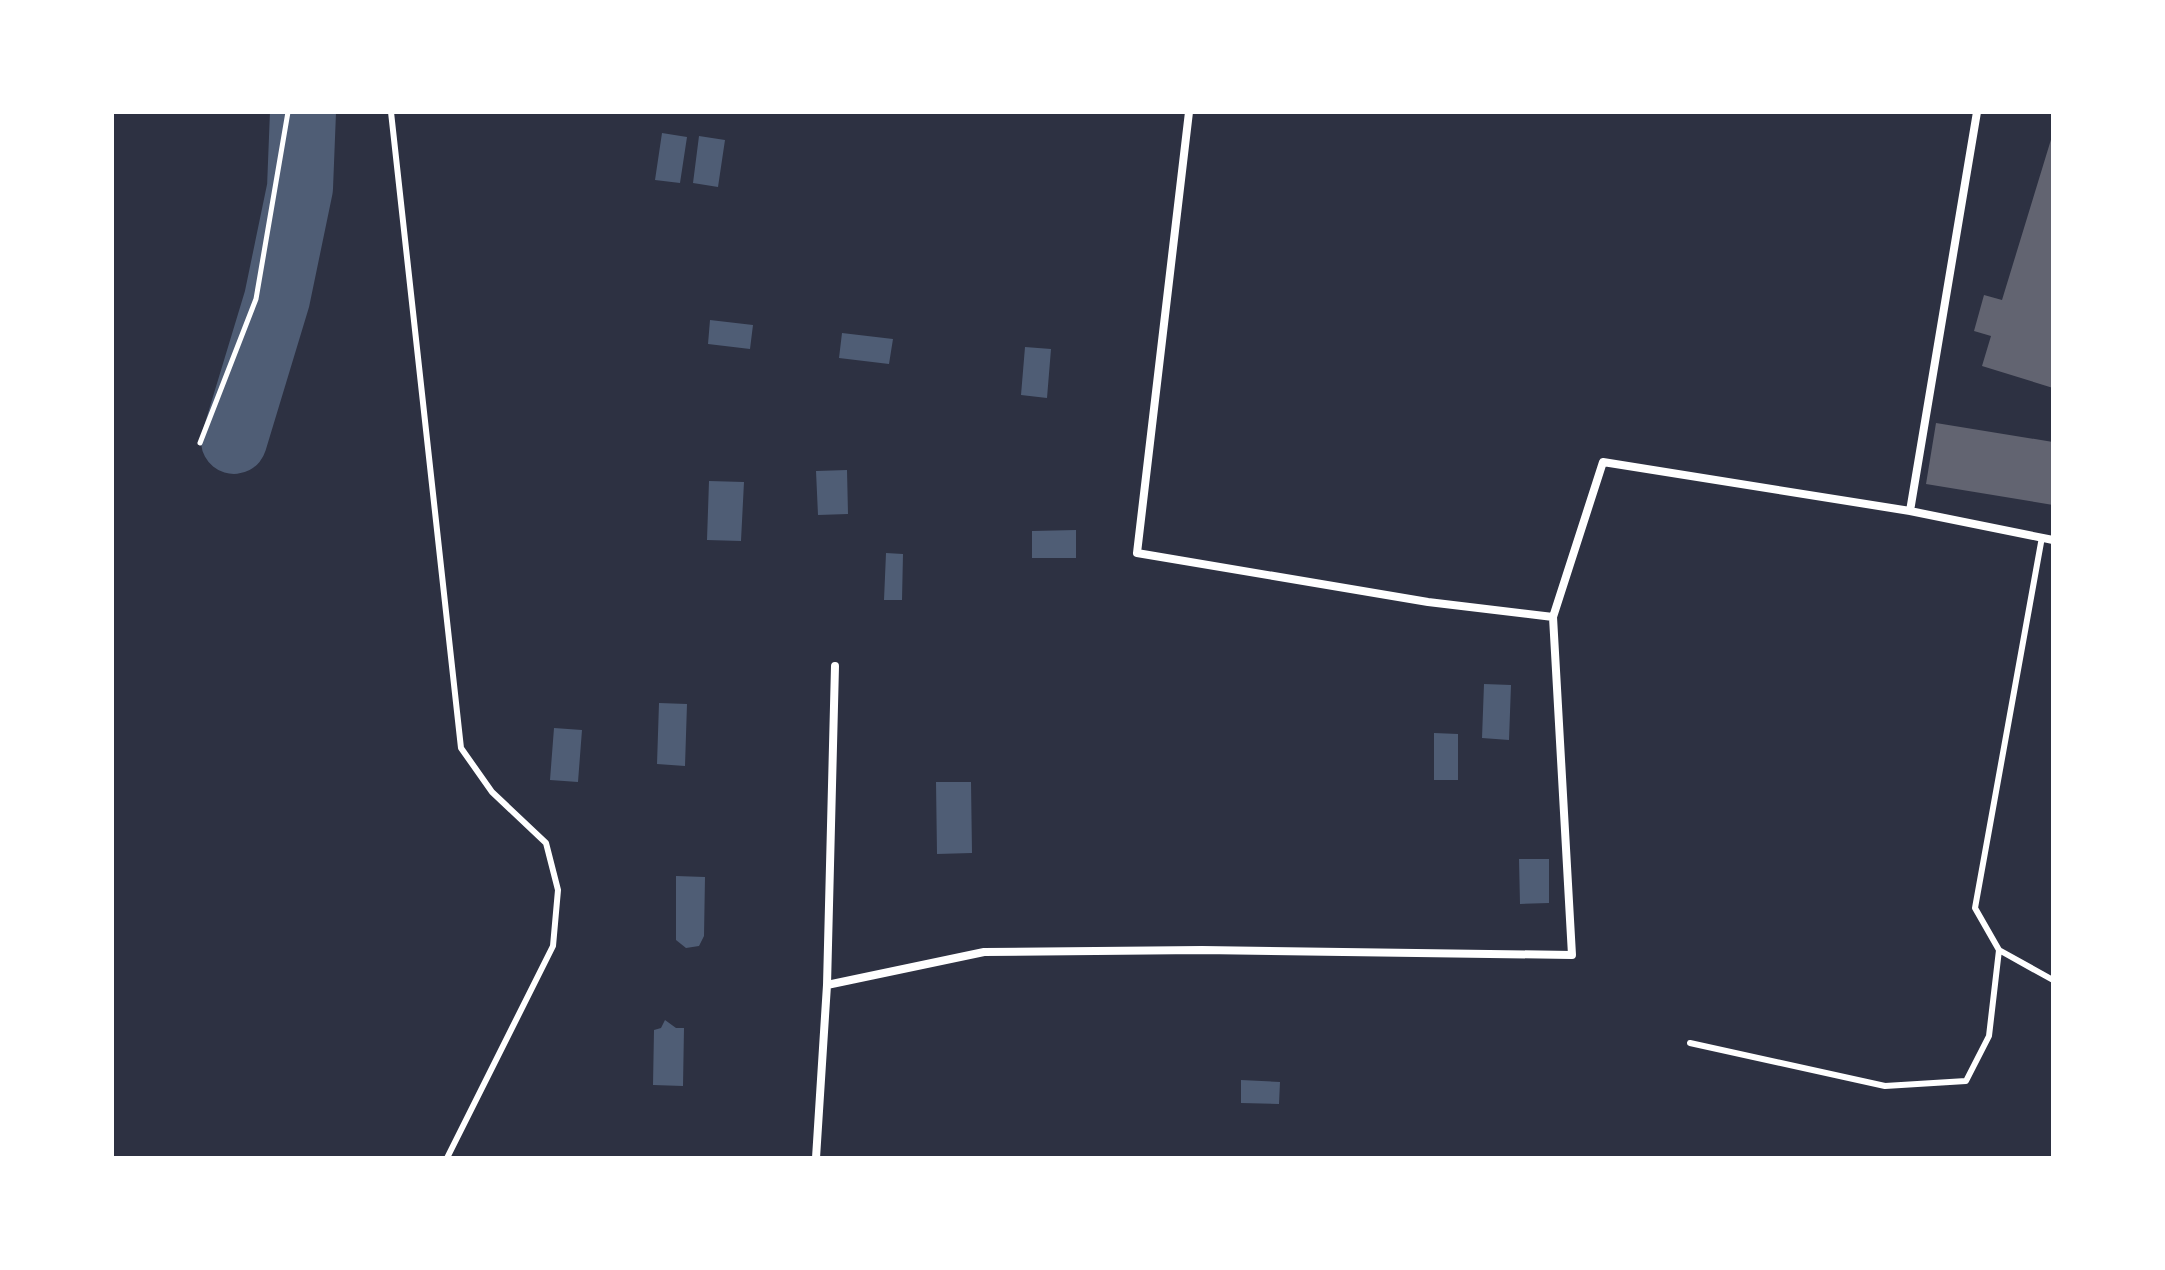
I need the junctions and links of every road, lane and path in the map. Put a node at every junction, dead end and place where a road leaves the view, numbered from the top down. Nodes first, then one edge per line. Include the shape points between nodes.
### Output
1 (288, 112) edge
2 (391, 112) edge
3 (1189, 112) edge
4 (1977, 112) edge
5 (200, 443) dead end
6 (1910, 511) junction
7 (2042, 537) junction
8 (2053, 540) edge
9 (1553, 617) junction
10 (835, 666) dead end
11 (1999, 950) junction
12 (2053, 980) edge
13 (827, 985) junction
14 (1690, 1043) dead end
15 (447, 1158) edge
16 (816, 1158) edge

1 - 5 path via 256,299
2 - 15 lane via 461,748 492,792 546,843 558,890 553,946
3 - 9 street via 1137,553 1428,602
4 - 6 street
6 - 7 street
6 - 9 street via 1603,462
7 - 8 street
7 - 11 lane via 1975,908
9 - 13 street via 1572,955 984,952
10 - 13 street
11 - 12 lane
11 - 14 lane via 1989,1036 1966,1081 1885,1086
13 - 16 street

